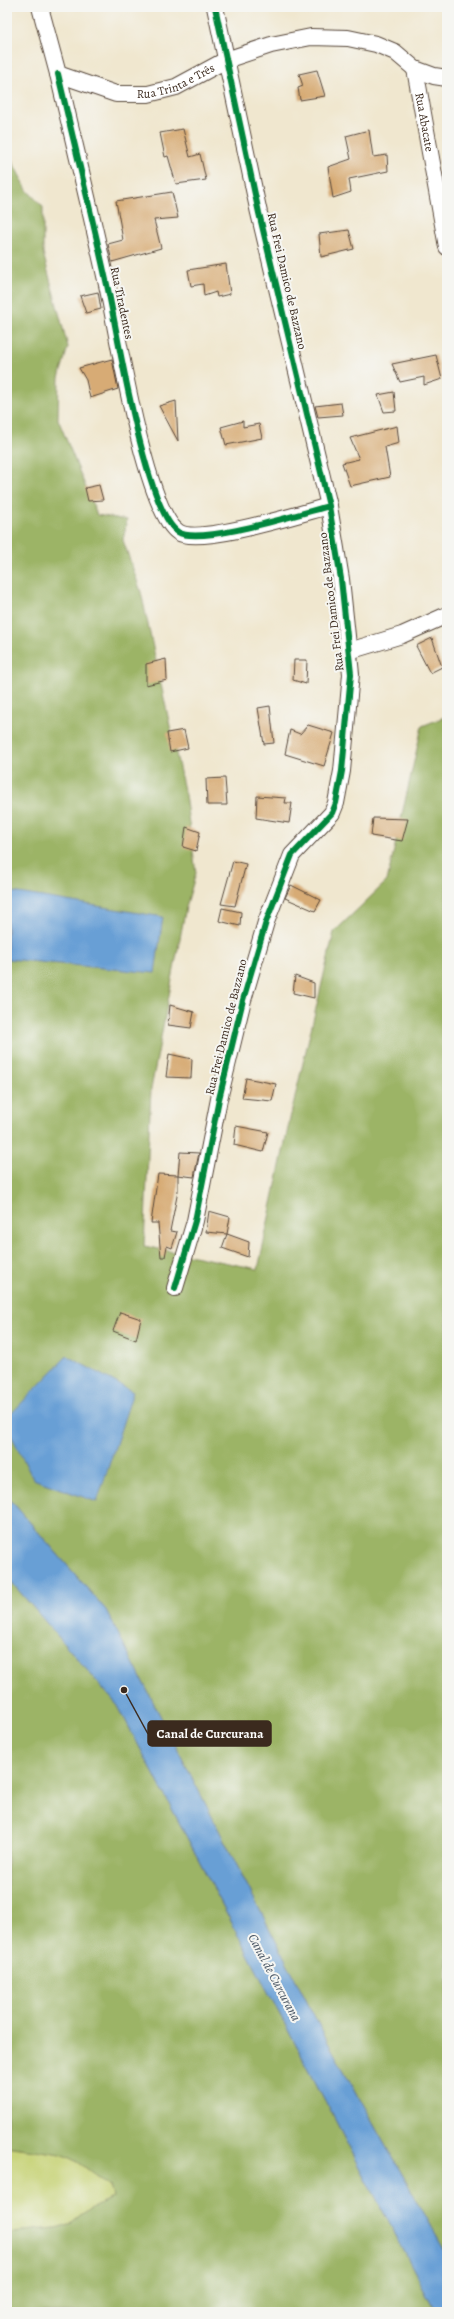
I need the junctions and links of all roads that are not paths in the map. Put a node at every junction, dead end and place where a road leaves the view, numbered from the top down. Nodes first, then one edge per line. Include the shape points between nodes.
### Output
1 (40, 7) edge
2 (215, 7) edge
3 (226, 60) junction
4 (415, 69) junction
5 (58, 74) junction
6 (447, 78) edge
7 (447, 247) edge
8 (329, 506) junction
9 (447, 615) edge
10 (349, 651) junction
11 (175, 1288) dead end

1 - 5 street
2 - 3 street, Rua Frei Damico de Bazzano
3 - 4 street, Rua Trinta e Três via 271,45 311,37 348,38 376,44 395,52
3 - 5 street, Rua Trinta e Três via 176,87 148,94 116,94
3 - 8 street, Rua Frei Damico de Bazzano via 259,213
4 - 6 street, Rua Trinta e Três
4 - 7 street, Rua Abacate
5 - 8 street, Rua Tiradentes via 109,294 137,432 159,503 177,532 196,537
8 - 10 street, Rua Frei Damico de Bazzano via 342,579
9 - 10 street via 402,635
10 - 11 street, Rua Frei Damico de Bazzano via 350,682 342,771 336,803 332,813 292,855 266,922 243,1000 219,1099 195,1221

